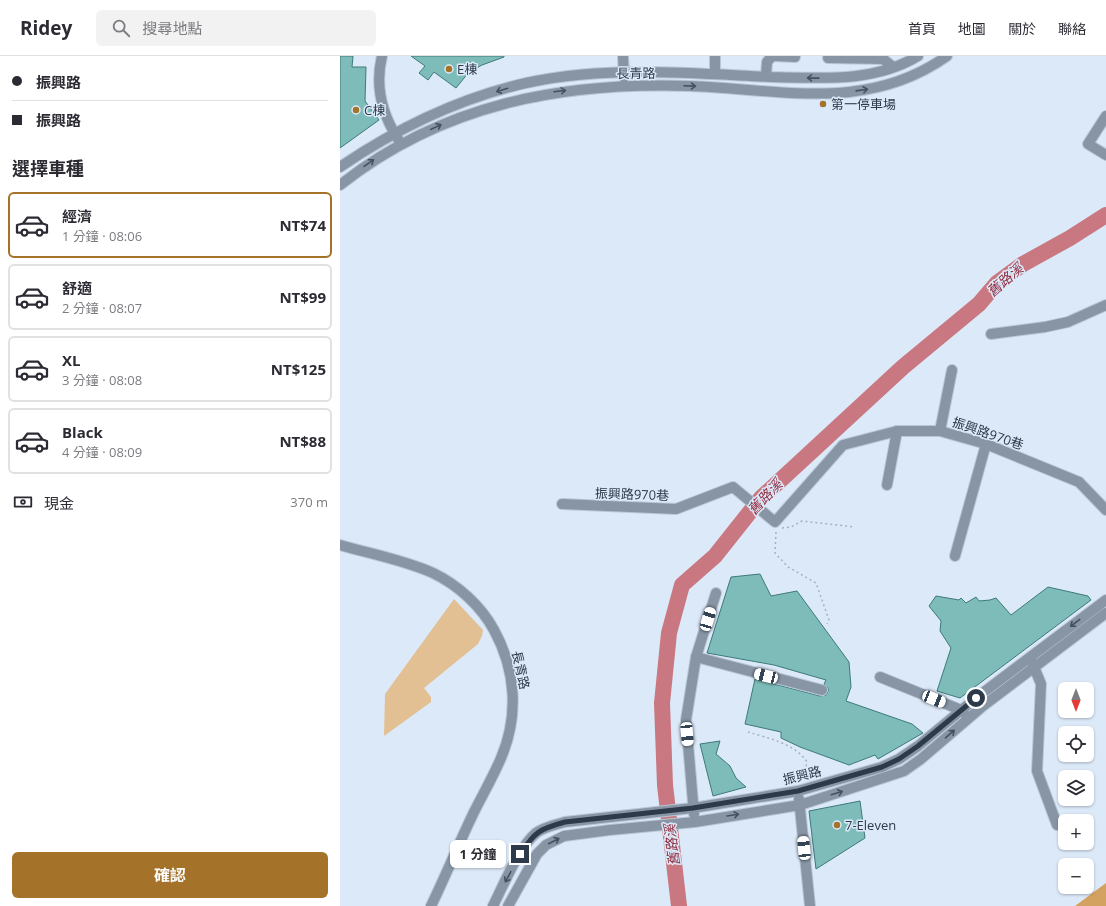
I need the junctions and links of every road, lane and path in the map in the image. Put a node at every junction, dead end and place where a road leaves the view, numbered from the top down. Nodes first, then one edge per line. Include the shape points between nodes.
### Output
1 (382, 56) edge
2 (623, 56) edge
3 (715, 56) edge
4 (773, 56) edge
5 (918, 56) edge
6 (947, 56) edge
7 (795, 57) edge
8 (828, 58) dead end
9 (893, 67) junction
10 (624, 72) junction
11 (715, 74) junction
12 (766, 76) junction
13 (830, 78) junction
14 (624, 86) junction
15 (830, 93) junction
16 (1106, 116) edge
17 (395, 135) junction
18 (401, 144) junction
19 (1106, 155) edge
20 (340, 167) edge
21 (340, 184) edge
22 (1106, 306) edge
23 (991, 334) dead end
24 (952, 370) dead end
25 (897, 431) junction
26 (940, 431) junction
27 (986, 444) junction
28 (887, 485) dead end
29 (562, 504) dead end
30 (1106, 510) edge
31 (855, 527) dead end
32 (340, 545) edge
33 (955, 556) dead end
34 (716, 593) dead end
35 (1106, 600) edge
36 (1106, 612) edge
37 (827, 624) dead end
38 (696, 657) junction
39 (1030, 657) junction
40 (1034, 666) junction
41 (880, 677) dead end
42 (822, 690) dead end
43 (961, 710) junction
44 (969, 718) junction
45 (748, 732) dead end
46 (798, 791) junction
47 (800, 804) junction
48 (693, 808) junction
49 (695, 822) junction
50 (1057, 825) dead end
51 (431, 906) edge
52 (493, 906) edge
53 (508, 906) edge
54 (810, 906) edge

1 - 17 street via 378,84 384,110
2 - 10 street
3 - 11 street
4 - 7 street
4 - 12 street via 767,62
5 - 9 street, 長青路
15 -> 6 street, 長青路 via 882,87 921,72
8 - 9 street via 884,59
9 - 13 street, 長青路 via 871,74
10 - 11 street, 長青路
10 - 14 street
10 -> 17 street, 長青路 via 526,83 462,103
11 - 12 street, 長青路
13 -> 12 street, 長青路
13 - 15 street
14 -> 15 street, 長青路 via 727,87 795,93
18 -> 14 street, 長青路 via 459,117 508,102 552,92
16 - 19 street via 1088,144
17 - 18 street
17 - 20 street, 長青路
21 -> 18 street, 長青路
22 - 23 street via 1068,322
24 - 26 street
25 - 26 street, 振興路970巷
25 - 28 street
25 - 29 street, 振興路970巷 via 843,445 775,522 733,487 676,509
26 - 27 street, 振興路970巷
27 - 30 street, 振興路970巷 via 1079,482
27 - 33 street
31 - 37 path via 802,521 791,527 776,529 775,553 788,567 816,583 830,620
32 - 51 street, 長青路 via 433,574 470,599 498,636 513,683 512,714 502,757
34 - 38 street
35 -> 39 street, 振興路
36 - 40 street, 振興路
38 - 42 street
38 - 48 street via 686,720
39 - 40 street
39 - 43 street, 振興路
40 - 44 street, 振興路
40 - 50 street via 1041,684 1037,771
41 - 43 street
43 - 44 street
43 - 46 street, 振興路 via 899,759 882,767
47 -> 44 street, 振興路 via 904,771
45 - 46 path via 774,739 805,758 806,768 800,777
46 - 47 street
46 - 48 street, 振興路
49 -> 47 street, 振興路
47 - 54 street
48 - 49 street
48 -> 52 street, 振興路 via 548,826 536,833 520,854
53 -> 49 street, 振興路 via 538,854 554,840 578,834

